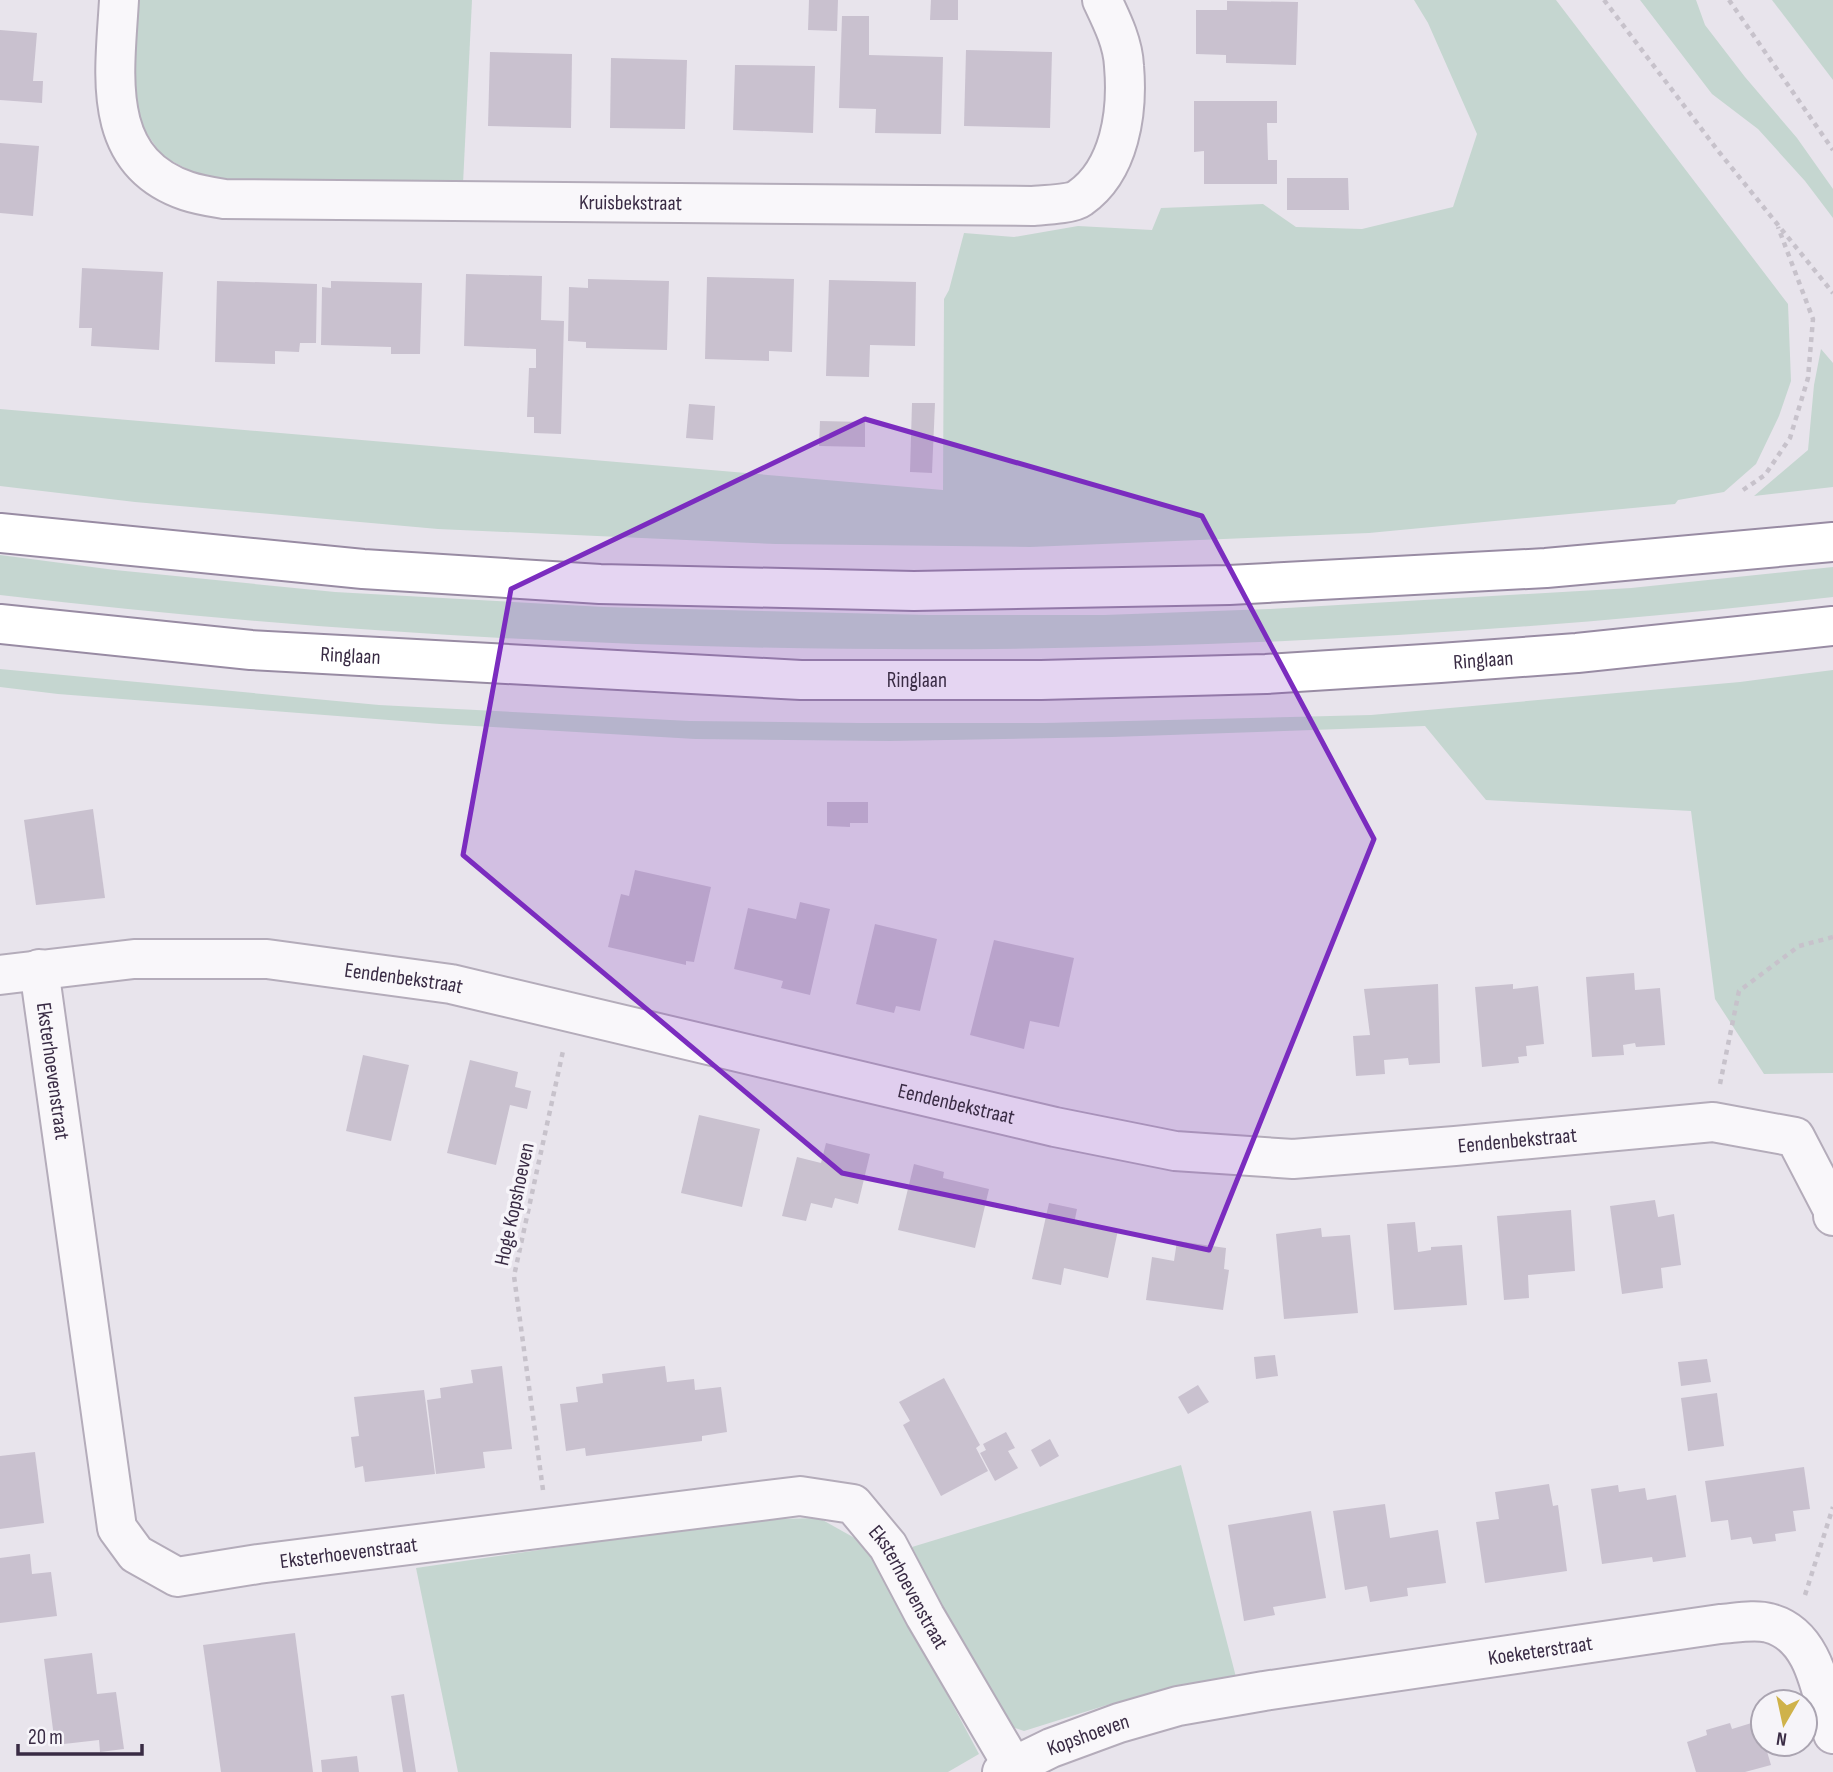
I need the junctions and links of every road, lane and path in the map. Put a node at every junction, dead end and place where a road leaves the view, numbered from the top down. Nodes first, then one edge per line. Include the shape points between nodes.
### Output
1 (119, 0) edge
2 (1102, 0) edge
3 (1604, 0) edge
4 (1729, 0) edge
5 (1833, 150) edge
6 (1776, 223) junction
7 (1833, 293) edge
8 (1743, 490) dead end
9 (0, 533) edge
10 (1833, 542) edge
11 (0, 624) edge
12 (1833, 626) edge
13 (1833, 937) edge
14 (39, 969) junction
15 (0, 975) edge
16 (572, 1013) junction
17 (1713, 1122) junction
18 (1833, 1216) edge
19 (1833, 1507) edge
20 (548, 1528) junction
21 (1793, 1633) junction
22 (1178, 1706) joint
23 (1833, 1734) edge
24 (1007, 1769) edge

1 - 2 street, Kruisbekstraat via 114,87 119,119 132,150 152,173 187,191 224,199 1019,206 1079,200 1108,170 1120,127 1125,65 1115,26
3 - 6 path
4 - 5 path
6 - 7 path
6 - 8 path via 1813,319 1808,378 1790,438 1765,475
9 - 10 highway via 363,569 600,584 914,591 1243,584 1546,568
11 - 12 highway, Ringlaan via 251,650 801,680 1266,674 1577,653
13 - 17 path via 1799,946 1739,991
14 - 15 street, Eendenbekstraat
14 - 16 street, Eendenbekstraat via 134,959 267,959 451,984
14 - 20 street, Eksterhoevenstraat via 117,1528 136,1554 177,1577
16 - 17 street, Eendenbekstraat via 1175,1151 1293,1159
16 - 20 path, Hoge Kopshoeven via 514,1276
17 - 18 street, Eendenbekstraat via 1795,1137
19 - 21 path
20 - 24 street, Eksterhoevenstraat via 800,1496 853,1504 888,1546
21 - 22 street, Koeketerstraat via 1767,1622 1720,1624
21 - 23 street via 1808,1652
22 - 24 street, Kopshoeven via 1051,1748

